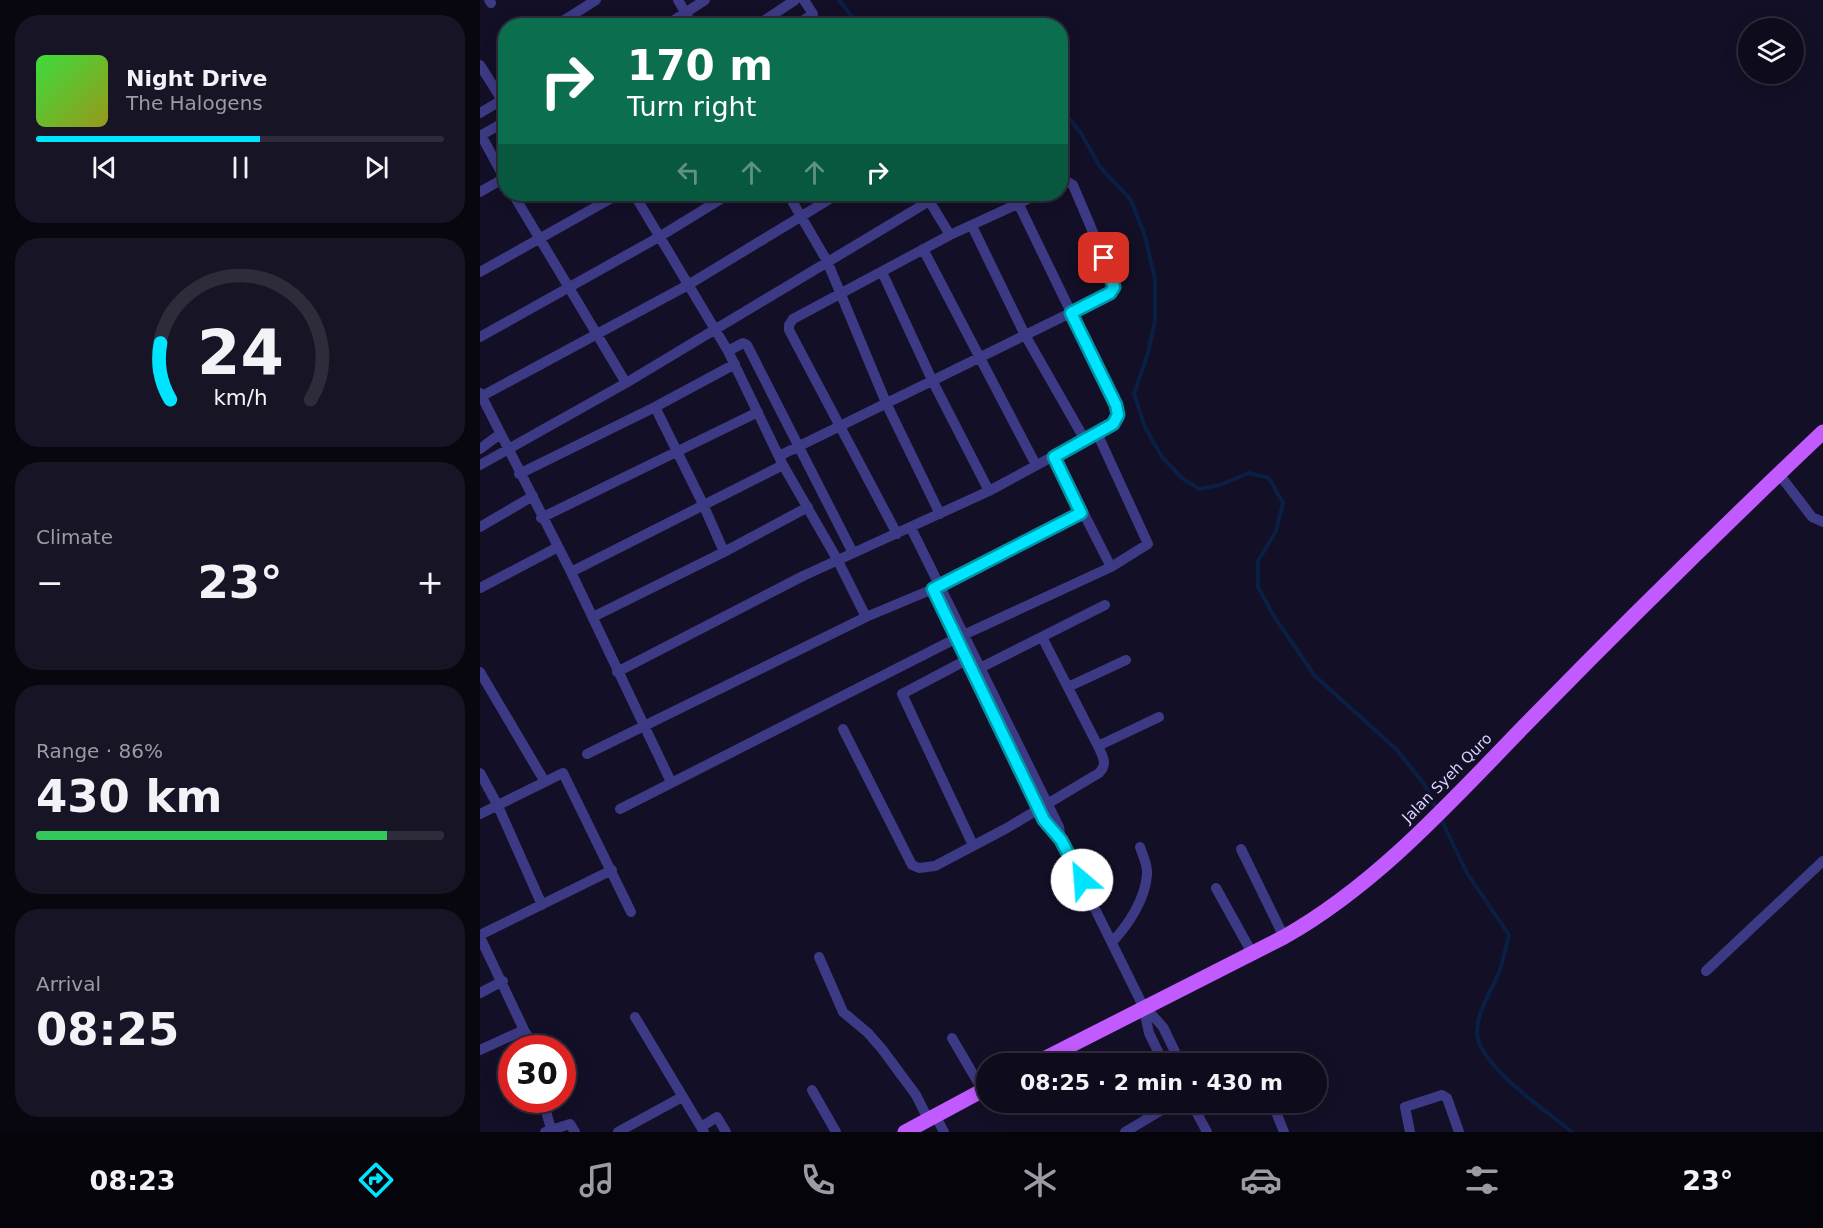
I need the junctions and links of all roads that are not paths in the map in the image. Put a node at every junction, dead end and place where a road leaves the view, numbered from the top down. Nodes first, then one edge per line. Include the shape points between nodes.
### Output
1 (596, 0) edge
2 (678, 0) edge
3 (705, 0) edge
4 (795, 0) edge
5 (804, 0) edge
6 (686, 12) junction
7 (568, 18) edge
8 (677, 18) edge
9 (689, 18) edge
10 (768, 18) edge
11 (807, 18) edge
12 (480, 64) edge
13 (498, 93) edge
14 (498, 102) edge
15 (480, 113) edge
16 (498, 126) edge
17 (481, 136) edge
18 (498, 166) edge
19 (498, 183) edge
20 (1068, 183) edge
21 (480, 192) edge
22 (517, 201) edge
23 (606, 201) edge
24 (638, 201) edge
25 (718, 201) edge
26 (792, 201) edge
27 (827, 201) edge
28 (921, 201) edge
29 (929, 201) edge
30 (1023, 201) edge
31 (1018, 203) junction
32 (801, 217) junction
33 (972, 226) junction
34 (950, 235) junction
35 (659, 237) junction
36 (540, 238) junction
37 (923, 249) junction
38 (827, 261) junction
39 (480, 272) edge
40 (882, 272) junction
41 (569, 285) junction
42 (688, 285) junction
43 (840, 296) junction
44 (1071, 313) junction
45 (715, 328) junction
46 (599, 335) junction
47 (1025, 335) junction
48 (480, 337) edge
49 (728, 351) junction
50 (979, 358) junction
51 (735, 364) junction
52 (933, 382) junction
53 (626, 383) junction
54 (481, 394) edge
55 (887, 405) junction
56 (655, 407) junction
57 (759, 412) junction
58 (840, 428) junction
59 (1823, 432) edge
60 (1097, 433) junction
61 (500, 434) junction
62 (1085, 440) junction
63 (799, 448) junction
64 (480, 449) edge
65 (508, 450) junction
66 (677, 451) junction
67 (1054, 457) junction
68 (781, 460) junction
69 (480, 465) edge
70 (1036, 465) junction
71 (519, 474) junction
72 (1779, 474) junction
73 (989, 491) junction
74 (532, 496) junction
75 (703, 504) junction
76 (808, 507) junction
77 (1081, 513) junction
78 (940, 514) junction
79 (541, 518) junction
80 (1823, 522) edge
81 (480, 527) edge
82 (904, 531) junction
83 (558, 547) junction
84 (724, 552) junction
85 (853, 553) junction
86 (837, 559) junction
87 (1111, 567) junction
88 (571, 572) junction
89 (480, 588) edge
90 (936, 588) junction
91 (1105, 605) dead end
92 (593, 617) junction
93 (866, 617) junction
94 (1042, 637) junction
95 (961, 638) junction
96 (971, 658) junction
97 (1126, 660) dead end
98 (980, 668) junction
99 (480, 672) edge
100 (616, 672) junction
101 (1068, 687) junction
102 (1159, 717) dead end
103 (644, 725) junction
104 (843, 729) dead end
105 (1098, 746) junction
106 (587, 754) dead end
107 (480, 774) edge
108 (545, 782) junction
109 (671, 782) junction
110 (498, 806) junction
111 (1042, 806) junction
112 (620, 809) dead end
113 (480, 814) edge
114 (973, 845) junction
115 (1140, 847) dead end
116 (1241, 849) dead end
117 (1823, 861) edge
118 (612, 870) junction
119 (1216, 888) dead end
120 (542, 905) junction
121 (631, 912) dead end
122 (480, 936) edge
123 (1284, 937) junction
124 (1113, 941) junction
125 (1252, 953) junction
126 (819, 957) dead end
127 (1706, 971) dead end
128 (503, 981) junction
129 (480, 993) edge
130 (1143, 1006) junction
131 (635, 1017) dead end
132 (524, 1030) junction
133 (527, 1035) edge
134 (952, 1038) dead end
135 (480, 1050) edge
136 (1055, 1053) edge
137 (1159, 1053) edge
138 (1175, 1053) edge
139 (976, 1075) edge
140 (812, 1090) dead end
141 (976, 1094) edge
142 (682, 1097) junction
143 (545, 1113) edge
144 (1158, 1113) edge
145 (1197, 1113) edge
146 (1276, 1113) edge
147 (932, 1117) junction
148 (548, 1130) edge
149 (702, 1130) edge
150 (1130, 1131) edge
151 (575, 1132) edge
152 (618, 1132) edge
153 (726, 1132) edge
154 (836, 1132) edge
155 (905, 1132) edge
156 (944, 1132) edge
157 (1208, 1132) edge
158 (1284, 1132) edge
159 (1410, 1132) edge
160 (1459, 1132) edge

1 - 7 street
2 - 6 street
3 - 6 street
4 - 10 street
5 - 11 street via 813,14
6 - 8 street
6 - 9 street
12 - 13 street
14 - 15 street
16 - 17 street
17 - 18 street
19 - 21 street
20 - 44 street via 1073,185 1114,287 1110,293
22 - 36 street
23 - 36 street
24 - 35 street
25 - 35 street
26 - 32 street
27 - 32 street
28 - 38 street
29 - 34 street
30 - 31 street
31 - 33 street
31 - 44 street
32 - 38 street
32 - 42 street
33 - 34 street
33 - 47 street
34 - 37 street
35 - 41 street
35 - 42 street
36 - 39 street
36 - 41 street
37 - 40 street
37 - 50 street
38 - 43 street
38 - 45 street
40 - 43 street
40 - 52 street
41 - 46 street
41 - 48 street
42 - 45 street
42 - 46 street
43 - 55 street
43 - 58 street via 793,319 789,325
44 - 47 street
44 - 60 street via 1116,405 1118,415 1113,424
45 - 49 street
45 - 53 street
46 - 53 street
46 - 54 street
47 - 50 street
47 - 62 street
49 - 51 street
49 - 63 street via 743,343 747,345
50 - 52 street
50 - 70 street
51 - 56 street
51 - 57 street
52 - 55 street
52 - 73 street
53 - 65 street
54 - 61 street
55 - 58 street
55 - 78 street
56 - 66 street
56 - 71 street
57 - 66 street
57 - 68 street
58 - 63 street
58 - 82 street
59 - 72 main road, Jalan Syeh Quro
60 - 62 street
60 - 87 street via 1148,544
61 - 64 street
61 - 65 street
62 - 67 street
63 - 68 street
63 - 85 street
65 - 69 street
65 - 71 street
66 - 75 street
66 - 79 street
67 - 70 street
67 - 77 street
68 - 75 street
68 - 76 street
70 - 73 street
71 - 74 street
72 - 80 street via 1812,517
72 - 123 main road, Jalan Syeh Quro via 1620,628 1434,818 1352,893
73 - 78 street
74 - 79 street
74 - 81 street
75 - 84 street
75 - 88 street
76 - 84 street
76 - 86 street
77 - 87 street
77 - 90 street
78 - 82 street
79 - 83 street
82 - 85 street
82 - 90 street
83 - 88 street
83 - 89 street
84 - 92 street
85 - 86 street
86 - 93 street
86 - 100 street
87 - 95 street
88 - 92 street
90 - 93 street
90 - 95 street
91 - 94 street
92 - 100 street
93 - 103 street
94 - 98 street
94 - 101 street
95 - 96 street
95 - 109 street
96 - 98 street
96 - 111 street
96 - 114 street via 902,694
97 - 101 street
98 - 111 street
99 - 108 street
100 - 103 street
101 - 105 street
102 - 105 street
103 - 106 street
103 - 109 street
104 - 114 street via 912,865 935,866
105 - 111 street via 1105,760 1099,774
107 - 110 street
108 - 110 street
108 - 118 street via 563,773
109 - 112 street
110 - 113 street
110 - 120 street
111 - 114 street
111 - 124 street via 1059,826 1061,840
115 - 124 street via 1147,866 1145,883 1133,914
116 - 123 street
117 - 127 street
118 - 120 street
118 - 121 street
119 - 125 street
120 - 122 street
122 - 128 street
123 - 125 main road, Jalan Syeh Quro
124 - 130 street
125 - 130 main road, Jalan Syeh Quro
126 - 147 street via 843,1012 882,1049
128 - 129 street
128 - 132 street
130 - 136 main road, Jalan Syeh Quro
130 - 137 street
130 - 138 street via 1162,1027
131 - 142 street
132 - 133 street
132 - 135 street
134 - 139 street
140 - 154 street
141 - 147 main road
142 - 149 street
142 - 152 street
143 - 148 street
144 - 150 street
145 - 157 street
146 - 158 street
147 - 155 main road
147 - 156 street
148 - 151 street via 570,1124
149 - 153 street via 717,1117
159 - 160 street via 1405,1107 1442,1095 1447,1098

